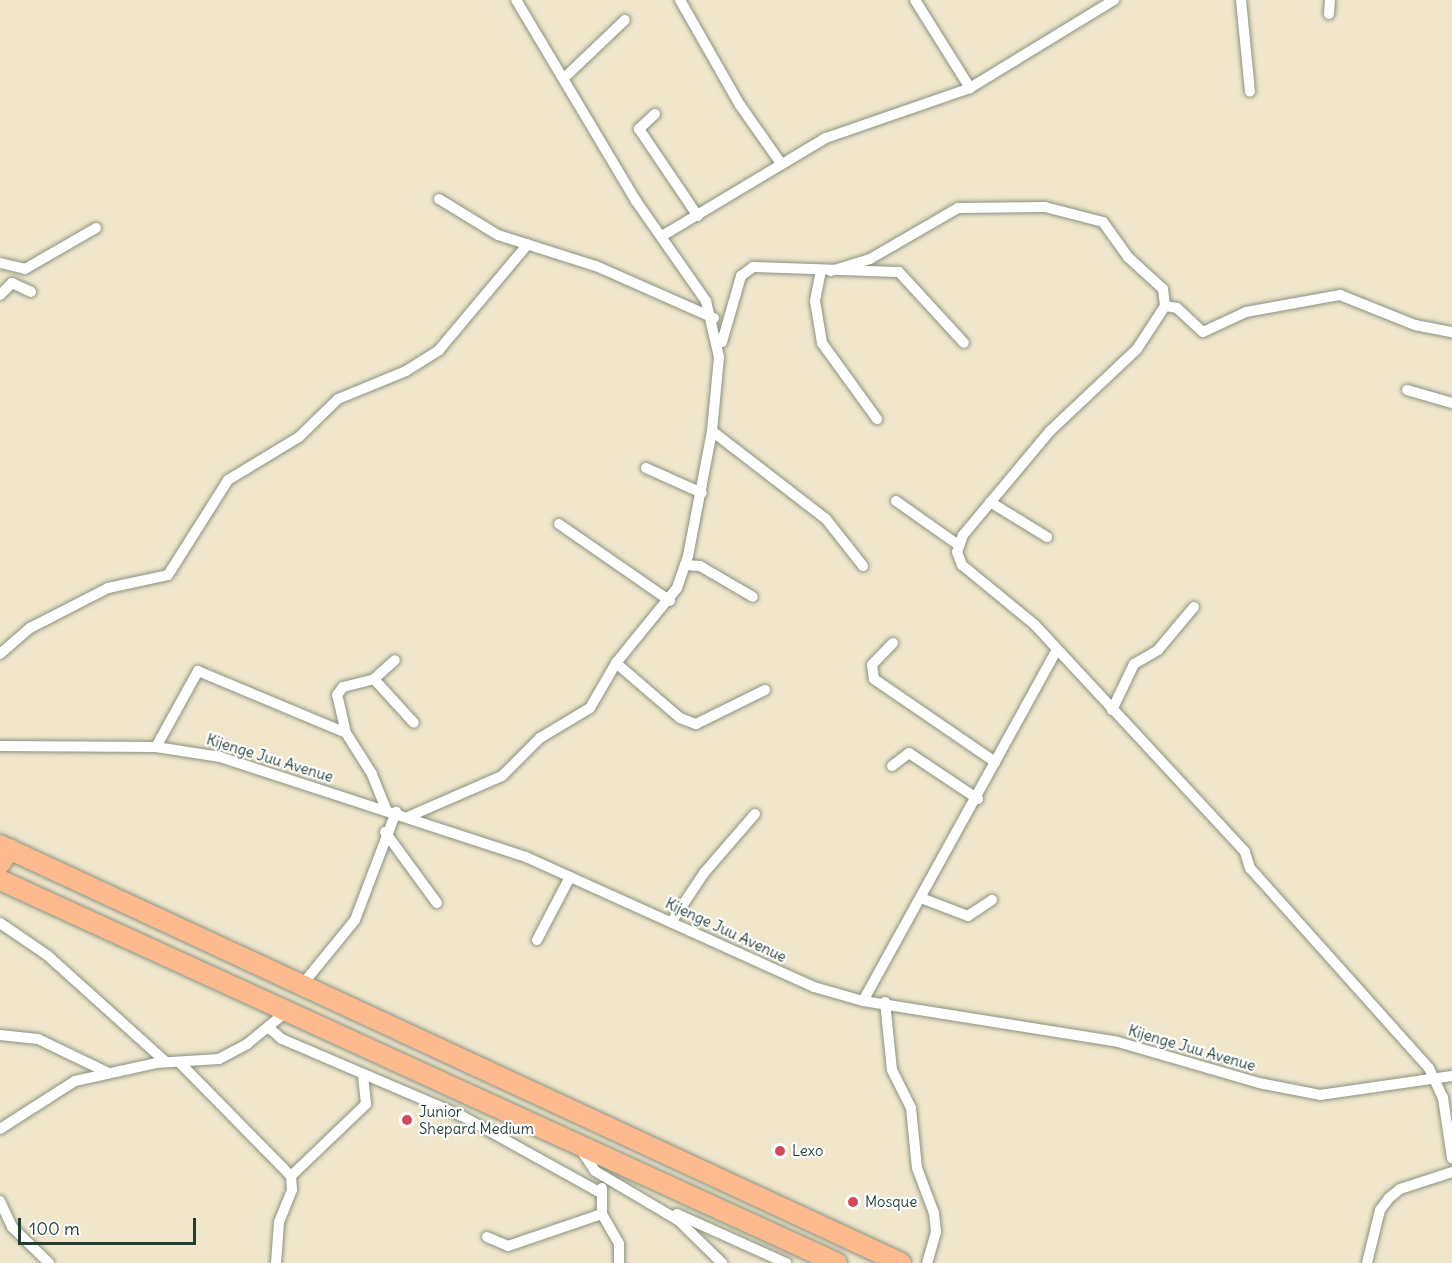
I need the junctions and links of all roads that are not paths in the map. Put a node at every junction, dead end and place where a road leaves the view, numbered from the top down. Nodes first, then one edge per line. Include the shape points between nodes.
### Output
1 (516, 0) edge
2 (680, 0) edge
3 (915, 0) edge
4 (1114, 0) edge
5 (1241, 0) edge
6 (1330, 0) edge
7 (1329, 14) dead end
8 (625, 20) dead end
9 (564, 78) junction
10 (970, 88) junction
11 (1250, 92) dead end
12 (655, 114) dead end
13 (780, 162) junction
14 (439, 199) dead end
15 (698, 216) junction
16 (96, 228) dead end
17 (662, 237) junction
18 (528, 244) junction
19 (0, 263) edge
20 (826, 271) junction
21 (31, 292) dead end
22 (0, 295) edge
23 (1164, 306) junction
24 (714, 318) junction
25 (1452, 332) edge
26 (964, 343) dead end
27 (719, 357) junction
28 (1407, 390) dead end
29 (1452, 403) edge
30 (877, 419) dead end
31 (712, 431) junction
32 (646, 468) dead end
33 (702, 493) junction
34 (896, 501) dead end
35 (990, 502) junction
36 (559, 524) dead end
37 (1047, 537) dead end
38 (957, 544) junction
39 (685, 566) junction
40 (863, 566) dead end
41 (753, 597) dead end
42 (670, 601) junction
43 (1194, 607) dead end
44 (893, 643) dead end
45 (1057, 650) junction
46 (0, 654) edge
47 (395, 660) dead end
48 (616, 663) junction
49 (374, 679) junction
50 (765, 690) dead end
51 (1112, 710) junction
52 (414, 723) dead end
53 (345, 733) junction
54 (0, 746) edge
55 (156, 747) junction
56 (995, 762) junction
57 (892, 765) dead end
58 (978, 799) junction
59 (391, 811) junction
60 (755, 814) dead end
61 (410, 816) junction
62 (385, 832) junction
63 (3, 853) edge
64 (570, 877) junction
65 (0, 880) edge
66 (921, 898) junction
67 (992, 900) dead end
68 (437, 903) dead end
69 (672, 921) junction
70 (0, 923) edge
71 (537, 940) dead end
72 (302, 985) junction
73 (863, 1001) junction
74 (885, 1002) junction
75 (286, 1012) junction
76 (268, 1027) junction
77 (0, 1035) edge
78 (166, 1062) junction
79 (180, 1063) junction
80 (109, 1073) junction
81 (363, 1074) junction
82 (1452, 1076) edge
83 (1436, 1079) junction
84 (0, 1129) edge
85 (578, 1145) junction
86 (1452, 1158) edge
87 (1452, 1172) edge
88 (291, 1176) junction
89 (606, 1179) junction
90 (599, 1192) junction
91 (645, 1200) junction
92 (0, 1201) edge
93 (602, 1214) junction
94 (487, 1237) dead end
95 (49, 1263) edge
96 (276, 1263) edge
97 (619, 1263) edge
98 (723, 1263) edge
99 (786, 1263) edge
100 (837, 1263) edge
101 (901, 1263) edge
102 (927, 1263) edge
103 (1367, 1263) edge

1 - 9 street
2 - 13 street via 740,105
3 - 10 street
4 - 10 street
5 - 11 street
6 - 7 street
8 - 9 street
9 - 17 street
10 - 13 street via 836,132
12 - 15 street via 639,129
13 - 15 street
14 - 18 street via 498,235
15 - 17 street
16 - 19 street via 24,269
17 - 24 street
18 - 24 street via 629,278
18 - 46 street via 439,350 406,371 338,399 299,437 228,480 168,575 108,588 30,628
20 - 23 street via 870,259 958,208 1045,207 1103,222 1128,257 1163,289
20 - 26 street via 902,273
20 - 27 street via 747,269 728,312
20 - 30 street via 815,301 822,343
21 - 22 street via 12,283
23 - 25 street via 1177,308 1203,332 1246,312 1340,295 1415,325
23 - 35 street via 1129,359 1061,420
24 - 27 street
27 - 31 street
28 - 29 street
31 - 33 street
31 - 40 street via 819,513
32 - 33 street
33 - 39 street
34 - 38 street
35 - 37 street
35 - 38 street
36 - 42 street
38 - 45 street via 962,565
39 - 41 street via 700,566
39 - 42 street
42 - 48 street
43 - 51 street via 1158,650 1134,664
44 - 56 street via 872,664 874,679
45 - 51 street
45 - 56 street
47 - 49 street
48 - 50 street via 680,718 696,724
48 - 61 street via 590,708 540,738 502,776
49 - 52 street
49 - 53 street via 338,690
51 - 83 street via 1245,852 1250,868
53 - 55 street via 198,671
53 - 59 street
54 - 55 street, Kijenge Juu Avenue
55 - 59 street, Kijenge Juu Avenue via 220,757
56 - 58 street
57 - 58 street via 909,753
58 - 66 street
59 - 61 street, Kijenge Juu Avenue
59 - 62 street
60 - 69 street via 704,873
61 - 64 street, Kijenge Juu Avenue
62 - 68 street
62 - 72 street via 355,920
63 - 72 highway
64 - 69 street, Kijenge Juu Avenue
64 - 71 street
65 - 75 highway
66 - 67 street via 968,916
66 - 73 street
69 - 73 street, Kijenge Juu Avenue via 814,987
70 - 78 street via 47,955
72 - 101 highway
73 - 74 street, Kijenge Juu Avenue
74 - 83 street, Kijenge Juu Avenue via 1118,1041 1302,1092 1343,1094
74 - 102 street via 892,1070 911,1108 917,1167 934,1214 936,1232
75 - 76 street
75 - 85 highway
76 - 79 street via 219,1059
76 - 81 street
77 - 80 street via 38,1039
78 - 79 street
78 - 80 street
79 - 88 street
80 - 84 street via 62,1085
81 - 88 street via 366,1104
81 - 90 street via 540,1155
82 - 83 street, Kijenge Juu Avenue
83 - 86 street
85 - 89 street
85 - 100 highway
87 - 103 street via 1400,1189 1389,1198 1380,1210
88 - 96 street via 292,1190 279,1223
89 - 90 street
89 - 91 street
90 - 93 street
91 - 98 street via 700,1238
91 - 99 street
92 - 95 street via 12,1227
93 - 94 street via 508,1246
93 - 97 street via 618,1244

